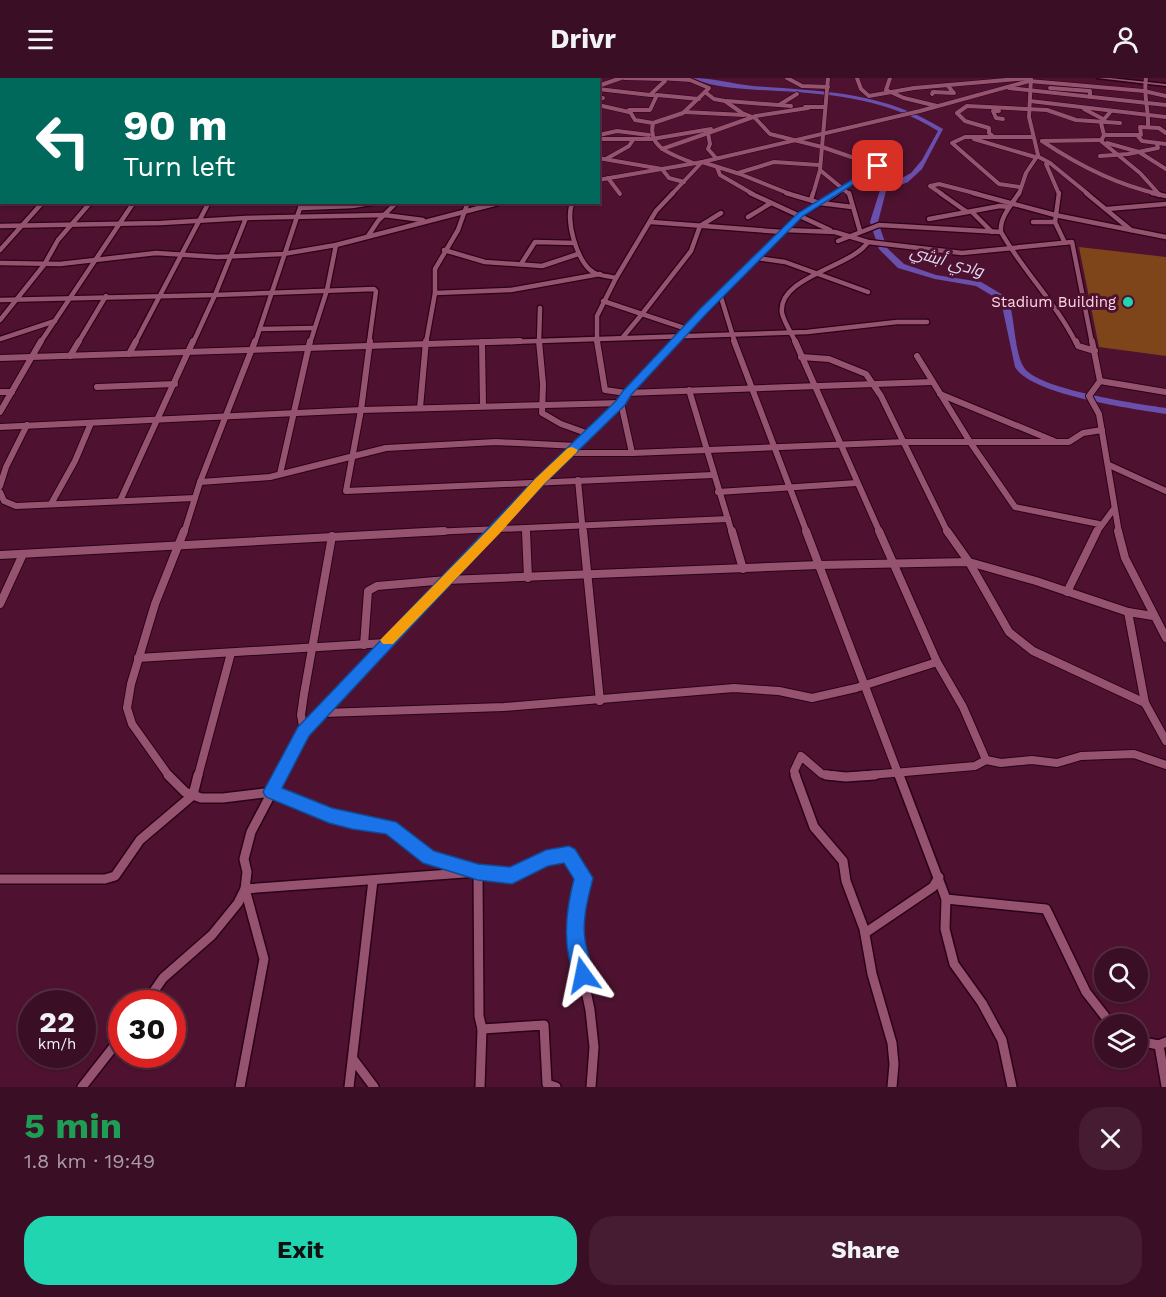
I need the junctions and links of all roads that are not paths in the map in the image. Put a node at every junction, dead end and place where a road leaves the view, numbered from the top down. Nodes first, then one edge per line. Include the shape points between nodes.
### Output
1 (622, 78) edge
2 (787, 78) edge
3 (828, 78) edge
4 (857, 78) edge
5 (890, 78) edge
6 (957, 78) edge
7 (1083, 78) edge
8 (1099, 78) edge
9 (1107, 78) edge
10 (660, 79) edge
11 (1031, 79) edge
12 (1065, 79) edge
13 (667, 80) junction
14 (992, 80) edge
15 (1146, 80) edge
16 (983, 81) junction
17 (1057, 83) junction
18 (1065, 84) junction
19 (947, 85) junction
20 (1015, 85) junction
21 (1084, 85) junction
22 (1166, 85) edge
23 (600, 86) edge
24 (600, 86) edge
25 (828, 87) junction
26 (1007, 88) junction
27 (1029, 89) junction
28 (1060, 89) junction
29 (1068, 89) junction
30 (1144, 90) junction
31 (890, 91) junction
32 (705, 92) junction
33 (1045, 92) junction
34 (798, 94) dead end
35 (932, 94) dead end
36 (1063, 94) junction
37 (1166, 94) edge
38 (651, 95) junction
39 (657, 95) junction
40 (1090, 97) junction
41 (699, 99) junction
42 (962, 100) junction
43 (725, 101) junction
44 (1030, 101) junction
45 (1070, 102) dead end
46 (1147, 103) junction
47 (1050, 104) junction
48 (600, 105) edge
49 (779, 105) junction
50 (1126, 105) dead end
51 (1166, 105) edge
52 (938, 106) junction
53 (967, 106) junction
54 (825, 107) junction
55 (1082, 107) junction
56 (808, 108) junction
57 (999, 108) junction
58 (1030, 110) junction
59 (1042, 110) junction
60 (1111, 111) junction
61 (629, 112) junction
62 (684, 112) junction
63 (1127, 112) junction
64 (745, 114) junction
65 (1148, 115) junction
66 (677, 116) junction
67 (751, 116) junction
68 (1166, 117) edge
69 (685, 118) dead end
70 (1003, 119) dead end
71 (1102, 121) junction
72 (652, 123) junction
73 (1120, 123) dead end
74 (719, 127) junction
75 (1148, 127) junction
76 (708, 133) junction
77 (824, 133) junction
78 (1166, 133) edge
79 (1104, 135) junction
80 (1137, 135) junction
81 (600, 136) edge
82 (600, 137) edge
83 (650, 137) junction
84 (965, 137) junction
85 (994, 137) junction
86 (1033, 138) junction
87 (633, 140) junction
88 (792, 140) junction
89 (1042, 141) junction
90 (1102, 141) junction
91 (1157, 144) junction
92 (1166, 144) edge
93 (822, 147) junction
94 (662, 149) junction
95 (1136, 151) junction
96 (1119, 155) junction
97 (1100, 156) dead end
98 (1036, 157) junction
99 (600, 158) edge
100 (716, 158) junction
101 (606, 159) junction
102 (702, 162) junction
103 (693, 163) junction
104 (1050, 163) junction
105 (717, 167) junction
106 (819, 168) junction
107 (662, 169) junction
108 (1166, 170) edge
109 (738, 173) junction
110 (608, 178) junction
111 (600, 180) edge
112 (684, 182) junction
113 (843, 187) junction
114 (1020, 187) junction
115 (621, 194) dead end
116 (1158, 194) junction
117 (1166, 200) edge
118 (811, 201) junction
119 (1012, 202) junction
120 (771, 203) junction
121 (821, 203) junction
122 (41, 204) edge
123 (89, 204) edge
124 (133, 204) edge
125 (208, 204) edge
126 (364, 204) edge
127 (395, 204) edge
128 (467, 204) edge
129 (495, 204) edge
130 (572, 204) edge
131 (301, 205) edge
132 (852, 207) junction
133 (1009, 207) junction
134 (1107, 209) junction
135 (970, 212) junction
136 (464, 213) junction
137 (721, 213) dead end
138 (801, 214) junction
139 (384, 215) junction
140 (1055, 215) junction
141 (297, 217) junction
142 (748, 217) dead end
143 (246, 218) junction
144 (929, 219) dead end
145 (199, 220) junction
146 (427, 221) junction
147 (120, 222) junction
148 (651, 222) junction
149 (1032, 222) dead end
150 (1055, 222) junction
151 (72, 223) junction
152 (23, 225) junction
153 (0, 226) edge
154 (700, 226) junction
155 (784, 231) junction
156 (835, 232) junction
157 (859, 232) junction
158 (992, 232) junction
159 (1001, 232) junction
160 (1132, 232) junction
161 (368, 236) junction
162 (848, 237) junction
163 (1166, 237) edge
164 (838, 241) dead end
165 (1064, 241) junction
166 (868, 242) junction
167 (575, 243) junction
168 (336, 245) junction
169 (1009, 248) junction
170 (0, 250) edge
171 (444, 250) junction
172 (283, 254) junction
173 (578, 254) junction
174 (181, 255) junction
175 (231, 256) junction
176 (758, 258) junction
177 (97, 261) junction
178 (0, 263) edge
179 (521, 264) junction
180 (44, 265) junction
181 (600, 274) junction
182 (816, 274) junction
183 (616, 278) junction
184 (327, 290) junction
185 (271, 291) junction
186 (868, 292) dead end
187 (435, 293) junction
188 (720, 294) junction
189 (160, 295) junction
190 (215, 295) junction
191 (106, 296) junction
192 (72, 297) junction
193 (15, 299) junction
194 (0, 300) edge
195 (603, 301) junction
196 (540, 308) dead end
197 (642, 314) junction
198 (0, 320) edge
199 (55, 321) junction
200 (927, 322) dead end
201 (314, 328) junction
202 (260, 329) junction
203 (789, 331) junction
204 (684, 332) junction
205 (731, 333) junction
206 (623, 337) junction
207 (596, 338) junction
208 (0, 339) edge
209 (539, 341) junction
210 (482, 342) junction
211 (426, 344) junction
212 (369, 346) junction
213 (308, 348) junction
214 (252, 350) junction
215 (1095, 351) junction
216 (188, 352) junction
217 (129, 354) junction
218 (70, 356) junction
219 (917, 356) dead end
220 (31, 357) junction
221 (801, 357) junction
222 (0, 358) edge
223 (1100, 381) junction
224 (932, 382) junction
225 (873, 383) junction
226 (175, 384) junction
227 (813, 386) junction
228 (97, 387) dead end
229 (752, 388) junction
230 (689, 390) junction
231 (0, 392) edge
232 (12, 392) junction
233 (1166, 392) edge
234 (626, 393) junction
235 (940, 394) junction
236 (621, 403) junction
237 (543, 405) junction
238 (483, 406) junction
239 (420, 408) junction
240 (361, 410) junction
241 (0, 412) edge
242 (295, 413) junction
243 (226, 416) junction
244 (160, 419) junction
245 (91, 423) junction
246 (27, 425) junction
247 (0, 427) edge
248 (1102, 430) junction
249 (589, 434) junction
250 (905, 442) junction
251 (970, 442) junction
252 (1058, 442) junction
253 (840, 445) junction
254 (577, 446) junction
255 (775, 446) junction
256 (707, 451) junction
257 (570, 453) junction
258 (632, 453) junction
259 (353, 456) junction
260 (1109, 465) junction
261 (3, 468) edge
262 (280, 474) junction
263 (713, 475) junction
264 (578, 480) junction
265 (539, 481) junction
266 (200, 482) junction
267 (857, 483) junction
268 (0, 486) edge
269 (791, 488) junction
270 (1166, 491) edge
271 (0, 492) edge
272 (718, 492) junction
273 (195, 498) junction
274 (120, 501) junction
275 (51, 504) junction
276 (1113, 510) junction
277 (728, 519) junction
278 (1099, 524) junction
279 (582, 527) junction
280 (526, 529) junction
281 (496, 530) junction
282 (332, 536) junction
283 (180, 544) junction
284 (23, 554) junction
285 (0, 555) edge
286 (969, 562) junction
287 (892, 563) junction
288 (819, 565) junction
289 (742, 569) junction
290 (587, 576) junction
291 (528, 578) junction
292 (447, 580) junction
293 (1067, 592) junction
294 (0, 604) edge
295 (1128, 612) junction
296 (1153, 616) junction
297 (1166, 638) edge
298 (385, 644) junction
299 (364, 645) junction
300 (314, 648) junction
301 (231, 653) junction
302 (138, 658) junction
303 (937, 662) junction
304 (866, 684) junction
305 (600, 701) junction
306 (1145, 703) junction
307 (323, 713) junction
308 (304, 732) junction
309 (1166, 741) edge
310 (986, 759) junction
311 (1166, 765) edge
312 (897, 773) junction
313 (272, 792) junction
314 (193, 795) junction
315 (478, 872) junction
316 (939, 877) junction
317 (0, 879) edge
318 (373, 880) junction
319 (245, 889) junction
320 (946, 899) junction
321 (865, 933) junction
322 (156, 990) edge
323 (1103, 1014) edge
324 (482, 1029) junction
325 (1162, 1044) edge
326 (108, 1054) edge
327 (353, 1059) junction
328 (1166, 1086) edge
329 (82, 1087) edge
330 (240, 1087) edge
331 (349, 1087) edge
332 (375, 1087) edge
333 (480, 1087) edge
334 (556, 1087) edge
335 (591, 1087) edge
336 (892, 1087) edge
337 (1012, 1087) edge

1 - 10 street
1 - 23 street
2 - 25 street via 802,86
3 - 25 street
4 - 31 street via 869,96
5 - 31 street via 886,90
6 - 16 street
7 - 21 street
8 - 9 street
9 - 15 street
10 - 13 street
11 - 14 street
11 - 17 street
11 - 20 street
11 - 27 street
12 - 18 street
13 - 32 street via 690,80 709,88
13 - 38 street
14 - 16 street
14 - 20 street
15 - 22 street
15 - 30 street
16 - 19 street
17 - 18 street
17 - 28 street
18 - 21 street
18 - 29 street
19 - 31 street
19 - 35 street via 954,93
20 - 26 street
21 - 30 street
24 - 38 street
25 - 54 street
26 - 27 street
26 - 42 street
27 - 28 street
27 - 33 street
27 - 44 street
28 - 29 street
29 - 40 street via 1090,91
30 - 37 street
30 - 46 street
31 - 52 street
32 - 41 street
32 - 43 street
33 - 36 street
33 - 47 street
34 - 49 street
36 - 40 street
36 - 45 street via 1063,99
38 - 39 street
39 - 41 street
39 - 61 street via 650,110
40 - 46 street
41 - 62 street
42 - 52 street
42 - 53 street
43 - 49 street
43 - 64 street
44 - 47 street
44 - 58 street
46 - 51 street
46 - 65 street
47 - 55 street
47 - 59 street
48 - 61 street via 610,106 621,114
49 - 56 street
50 - 63 street
52 - 77 street
53 - 57 street
53 - 85 street via 958,112 960,116 976,126 989,128
54 - 56 street
54 - 77 street
55 - 60 street
55 - 71 street
56 - 67 street
57 - 58 street
57 - 70 street via 993,111 996,118
58 - 59 street
58 - 86 street
59 - 71 street via 1074,119
60 - 63 street
60 - 71 street
61 - 72 street via 635,120
62 - 64 street
62 - 66 street
63 - 65 street
64 - 67 street
65 - 68 street
65 - 75 street
66 - 69 street
66 - 72 street
67 - 74 street
67 - 88 street via 768,132
71 - 73 street
71 - 79 street
72 - 83 street
74 - 76 street
74 - 83 street
75 - 78 street
75 - 80 street via 1140,127 1142,134
76 - 94 street
76 - 100 street via 708,149
77 - 88 street
77 - 93 street
79 - 80 street
79 - 90 street
80 - 91 street via 1142,141
81 - 83 street via 617,131
82 - 87 street
83 - 87 street
83 - 94 street
84 - 85 street
84 - 98 street
84 - 114 street via 952,143 999,183
85 - 86 street
86 - 89 street
86 - 98 street
87 - 101 street
88 - 93 street
88 - 100 street
89 - 90 street
89 - 116 street via 1096,173
90 - 95 street
90 - 96 street
91 - 92 street
91 - 95 street via 1157,148
93 - 106 street
93 - 113 street via 878,166
94 - 103 street
95 - 96 street
95 - 108 street
96 - 97 street
96 - 116 street
98 - 104 street
98 - 114 street
99 - 101 street
100 - 102 street
101 - 107 street
102 - 103 street
102 - 105 street
102 - 112 street
103 - 107 street
104 - 134 street
104 - 140 street via 1046,164 1060,200
105 - 109 street
105 - 120 street via 730,183
106 - 109 street via 774,162
106 - 113 street
106 - 118 street
107 - 110 street
107 - 112 street via 669,177
109 - 118 street via 771,189
110 - 111 street
110 - 115 street
112 - 148 street via 656,211
113 - 121 street
113 - 132 street
114 - 119 street
116 - 117 street
117 - 134 street
118 - 121 street
119 - 133 street
119 - 135 street via 939,184 930,186
119 - 140 street
120 - 138 street
120 - 142 street
121 - 132 street
121 - 138 street
122 - 152 street
123 - 151 street
124 - 147 street
125 - 145 street
126 - 131 street
127 - 139 street
128 - 136 street
129 - 136 street
130 - 167 street
131 - 141 street
132 - 157 street
133 - 135 street
133 - 159 street
134 - 160 street
135 - 144 street
135 - 158 street
136 - 146 street
136 - 171 street via 455,237
137 - 154 street
138 - 155 street
138 - 156 street
139 - 141 street
139 - 146 street
139 - 161 street
140 - 150 street
140 - 160 street
141 - 143 street
141 - 172 street
143 - 145 street
143 - 175 street
145 - 147 street
145 - 174 street
146 - 161 street
147 - 151 street
147 - 177 street
148 - 154 street
148 - 183 street
149 - 150 street
150 - 165 street
151 - 152 street
151 - 180 street
152 - 153 street
152 - 170 street
154 - 155 street
154 - 197 street via 691,251
155 - 156 street
155 - 176 street
156 - 157 street
156 - 162 street
157 - 158 street via 879,225
157 - 162 street
158 - 159 street
159 - 169 street
160 - 163 street
161 - 168 street
162 - 164 street
162 - 166 street
165 - 169 street
165 - 215 street via 1073,242
166 - 169 street via 962,253
166 - 182 street via 860,254
167 - 173 street
167 - 179 street via 535,242
168 - 172 street
168 - 184 street
169 - 215 street via 1068,324 1078,346
171 - 179 street via 485,262
171 - 187 street via 434,271
172 - 175 street
172 - 185 street
173 - 179 street via 542,266
173 - 181 street via 592,272
174 - 175 street
174 - 177 street via 148,254
174 - 189 street
175 - 190 street
176 - 182 street via 785,262
176 - 188 street
177 - 180 street
177 - 192 street
178 - 180 street
180 - 193 street
181 - 183 street
181 - 187 street via 511,290
182 - 186 street
182 - 203 street via 795,286 783,303
183 - 195 street
184 - 185 street
184 - 201 street
184 - 212 street via 375,290
185 - 190 street
185 - 202 street
187 - 211 street
188 - 204 street
188 - 205 street
189 - 190 street
189 - 191 street
189 - 217 street
190 - 216 street
191 - 192 street
191 - 218 street
192 - 193 street
192 - 199 street
193 - 194 street
193 - 198 street
195 - 197 street
195 - 207 street via 597,316
196 - 209 street
197 - 204 street
197 - 206 street
199 - 208 street
199 - 220 street
200 - 203 street
201 - 202 street
201 - 213 street
202 - 214 street
203 - 205 street
203 - 221 street
204 - 205 street
204 - 206 street
204 - 234 street
205 - 229 street
206 - 207 street
207 - 209 street
207 - 234 street via 605,390
209 - 210 street
209 - 237 street
210 - 211 street
210 - 238 street
211 - 212 street
211 - 239 street
212 - 213 street
212 - 240 street
213 - 214 street
213 - 242 street
214 - 216 street
214 - 243 street
215 - 223 street
216 - 217 street
216 - 226 street
217 - 218 street
218 - 220 street
219 - 224 street
220 - 222 street
220 - 232 street
221 - 225 street via 843,363 866,374
221 - 227 street
223 - 233 street
223 - 248 street via 1089,396
224 - 225 street
224 - 235 street
225 - 227 street
225 - 250 street
226 - 228 street
226 - 244 street
227 - 229 street
227 - 253 street
229 - 230 street
229 - 255 street
230 - 234 street
230 - 256 street
231 - 232 street
232 - 241 street
234 - 236 street
235 - 251 street
235 - 252 street
236 - 237 street
236 - 249 street
236 - 258 street
237 - 238 street
237 - 249 street via 542,413
238 - 239 street
239 - 240 street
240 - 242 street
240 - 259 street
242 - 243 street
242 - 262 street
243 - 244 street
243 - 266 street
244 - 245 street
244 - 274 street
245 - 246 street
245 - 275 street
246 - 247 street
246 - 261 street
248 - 252 street
248 - 260 street
249 - 254 street
250 - 251 street
250 - 253 street
250 - 286 street via 944,527
251 - 252 street
251 - 278 street via 1015,507
253 - 255 street
253 - 267 street
254 - 257 street
254 - 259 street via 461,443 386,448
255 - 256 street
255 - 269 street
256 - 258 street
256 - 263 street
257 - 258 street
257 - 265 street
259 - 262 street
259 - 265 street via 345,487 353,492
260 - 270 street
260 - 276 street
261 - 268 street
262 - 266 street
263 - 264 street
263 - 272 street
264 - 265 street
264 - 279 street
265 - 281 street
266 - 273 street
267 - 269 street
267 - 287 street
269 - 272 street
269 - 288 street
271 - 275 street via 4,501 16,506
272 - 277 street
273 - 274 street
273 - 283 street
274 - 275 street
276 - 278 street
276 - 296 street via 1125,558
277 - 279 street
277 - 289 street
278 - 293 street
279 - 280 street
279 - 290 street
280 - 281 street
280 - 291 street
281 - 282 street
281 - 292 street
282 - 283 street
282 - 300 street
283 - 284 street
283 - 302 street
284 - 285 street
284 - 294 street
286 - 287 street
286 - 293 street
286 - 306 street via 1016,640
287 - 288 street
287 - 303 street
288 - 289 street
288 - 304 street
289 - 290 street
290 - 291 street
290 - 305 street
291 - 292 street
292 - 298 street
292 - 299 street via 371,588
293 - 295 street
295 - 296 street
295 - 306 street
296 - 297 street
298 - 299 street
298 - 307 street
299 - 300 street
300 - 301 street
300 - 308 street via 301,715
301 - 302 street
301 - 314 street
302 - 314 street via 127,708 132,724 171,778
303 - 304 street
303 - 310 street
304 - 305 street via 812,698 734,688
304 - 312 street
305 - 307 street
306 - 309 street
307 - 308 street
308 - 313 street
310 - 311 street via 1001,763 1057,763 1081,756 1134,754
310 - 312 street via 975,766
312 - 316 street
312 - 321 street via 846,777 822,774 801,756 794,771 814,827 843,861
313 - 314 street via 223,798
313 - 315 street via 336,817 390,827 429,858
313 - 319 street via 245,848
314 - 317 street via 140,840 115,876
315 - 318 street
315 - 324 street
315 - 335 street via 512,875 546,858 569,854 584,878 576,908 575,939 594,1047
316 - 320 street
316 - 321 street via 933,886
318 - 319 street
318 - 327 street
319 - 322 street via 222,924 173,967
319 - 330 street via 264,959
320 - 323 street via 1046,909 1086,992
320 - 337 street via 945,929 954,964 1002,1040
321 - 336 street via 892,1043
324 - 333 street
324 - 334 street via 544,1025 547,1084
325 - 328 street
326 - 329 street
327 - 331 street
327 - 332 street

